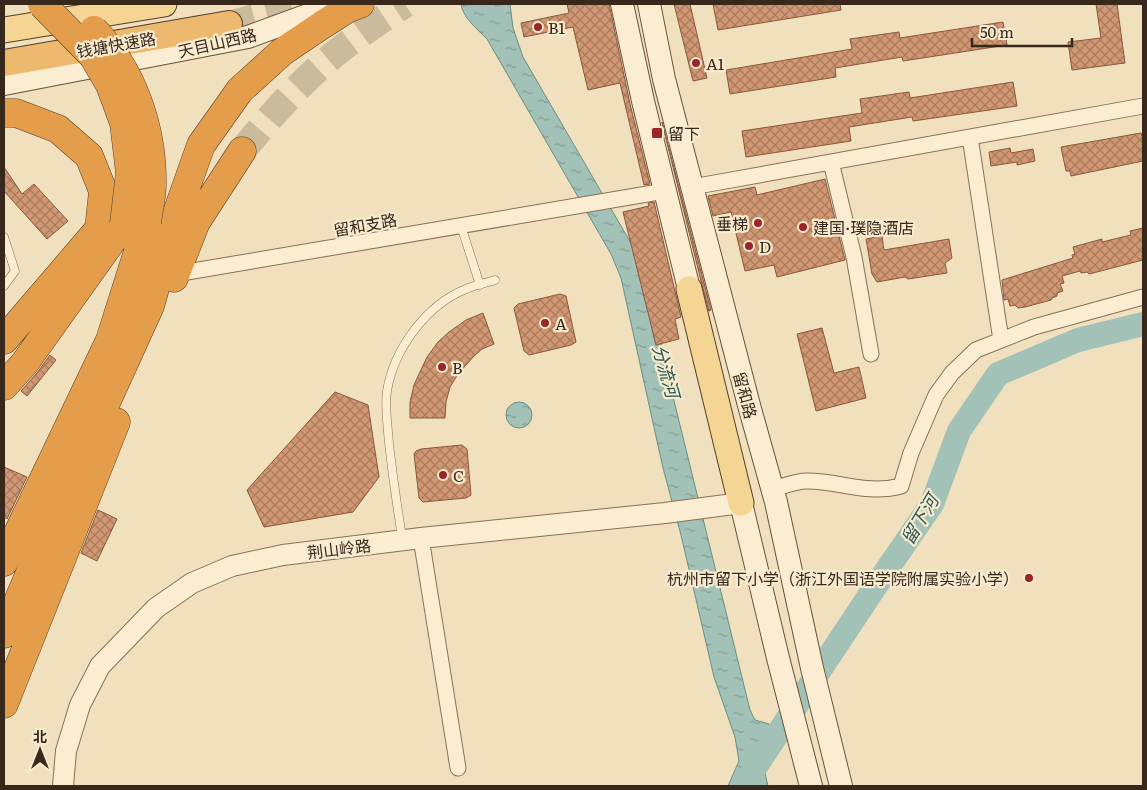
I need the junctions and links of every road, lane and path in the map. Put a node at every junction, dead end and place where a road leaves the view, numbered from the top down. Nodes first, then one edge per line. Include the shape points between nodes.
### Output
1 (42, 4) edge
2 (67, 4) edge
3 (164, 4) edge
4 (338, 4) edge
5 (360, 4) edge
6 (622, 4) edge
7 (649, 4) edge
8 (229, 24) tunnel mouth
9 (4, 30) edge
10 (4, 63) edge
11 (4, 84) edge
12 (1143, 106) edge
13 (4, 113) edge
14 (970, 138) junction
15 (242, 152) tunnel mouth
16 (831, 162) junction
17 (692, 187) junction
18 (665, 191) junction
19 (135, 224) junction
20 (461, 226) junction
21 (4, 237) edge
22 (187, 272) dead end
23 (495, 280) dead end
24 (480, 285) junction
25 (4, 286) edge
26 (689, 289) joint
27 (1143, 297) edge
28 (4, 340) edge
29 (1001, 340) junction
30 (871, 354) dead end
31 (4, 386) edge
32 (773, 489) junction
33 (741, 503) junction
34 (412, 539) junction
35 (4, 562) edge
36 (4, 634) edge
37 (4, 704) edge
38 (458, 768) dead end
39 (63, 786) edge
40 (811, 786) edge
41 (841, 786) edge

1 - 19 highway, bridge via 93,56 110,85 124,123
2 - 19 highway, bridge via 99,35 119,62 142,113 152,186
3 - 9 main road
4 - 11 main road, 天目山西路 via 248,37
5 - 36 highway via 322,24 282,52 240,90 201,145 174,221 150,306
6 - 18 main road, 留和路
7 - 17 main road, 留和路 via 664,80
8 - 10 highway, 钱塘快速路
12 - 14 street
13 - 28 highway via 16,113 58,129 89,156 103,191 99,229
14 - 16 street
14 - 29 street
15 - 37 highway via 196,222
16 - 17 street
16 - 30 street via 854,258
17 - 32 main road, 留和路
18 - 20 street, 留和支路
18 - 26 main road, 留和路
19 - 31 highway
19 - 35 highway via 110,340
20 - 22 street, 留和支路
20 - 24 lane
21 - 25 lane via 15,271
23 - 24 lane
24 - 34 lane via 444,301 422,321 394,366 387,390 391,468
26 - 33 main road, 留和路
27 - 29 street via 1034,327
29 - 32 street via 976,350 952,373 936,395 911,453 901,486 888,490 865,489 805,481
32 - 41 main road, 留和路
33 - 34 street, 荆山岭路
33 - 40 main road, 留和路
34 - 38 street
34 - 39 street, 荆山岭路 via 283,555 232,566 192,583 156,608 100,666 80,705 66,751

